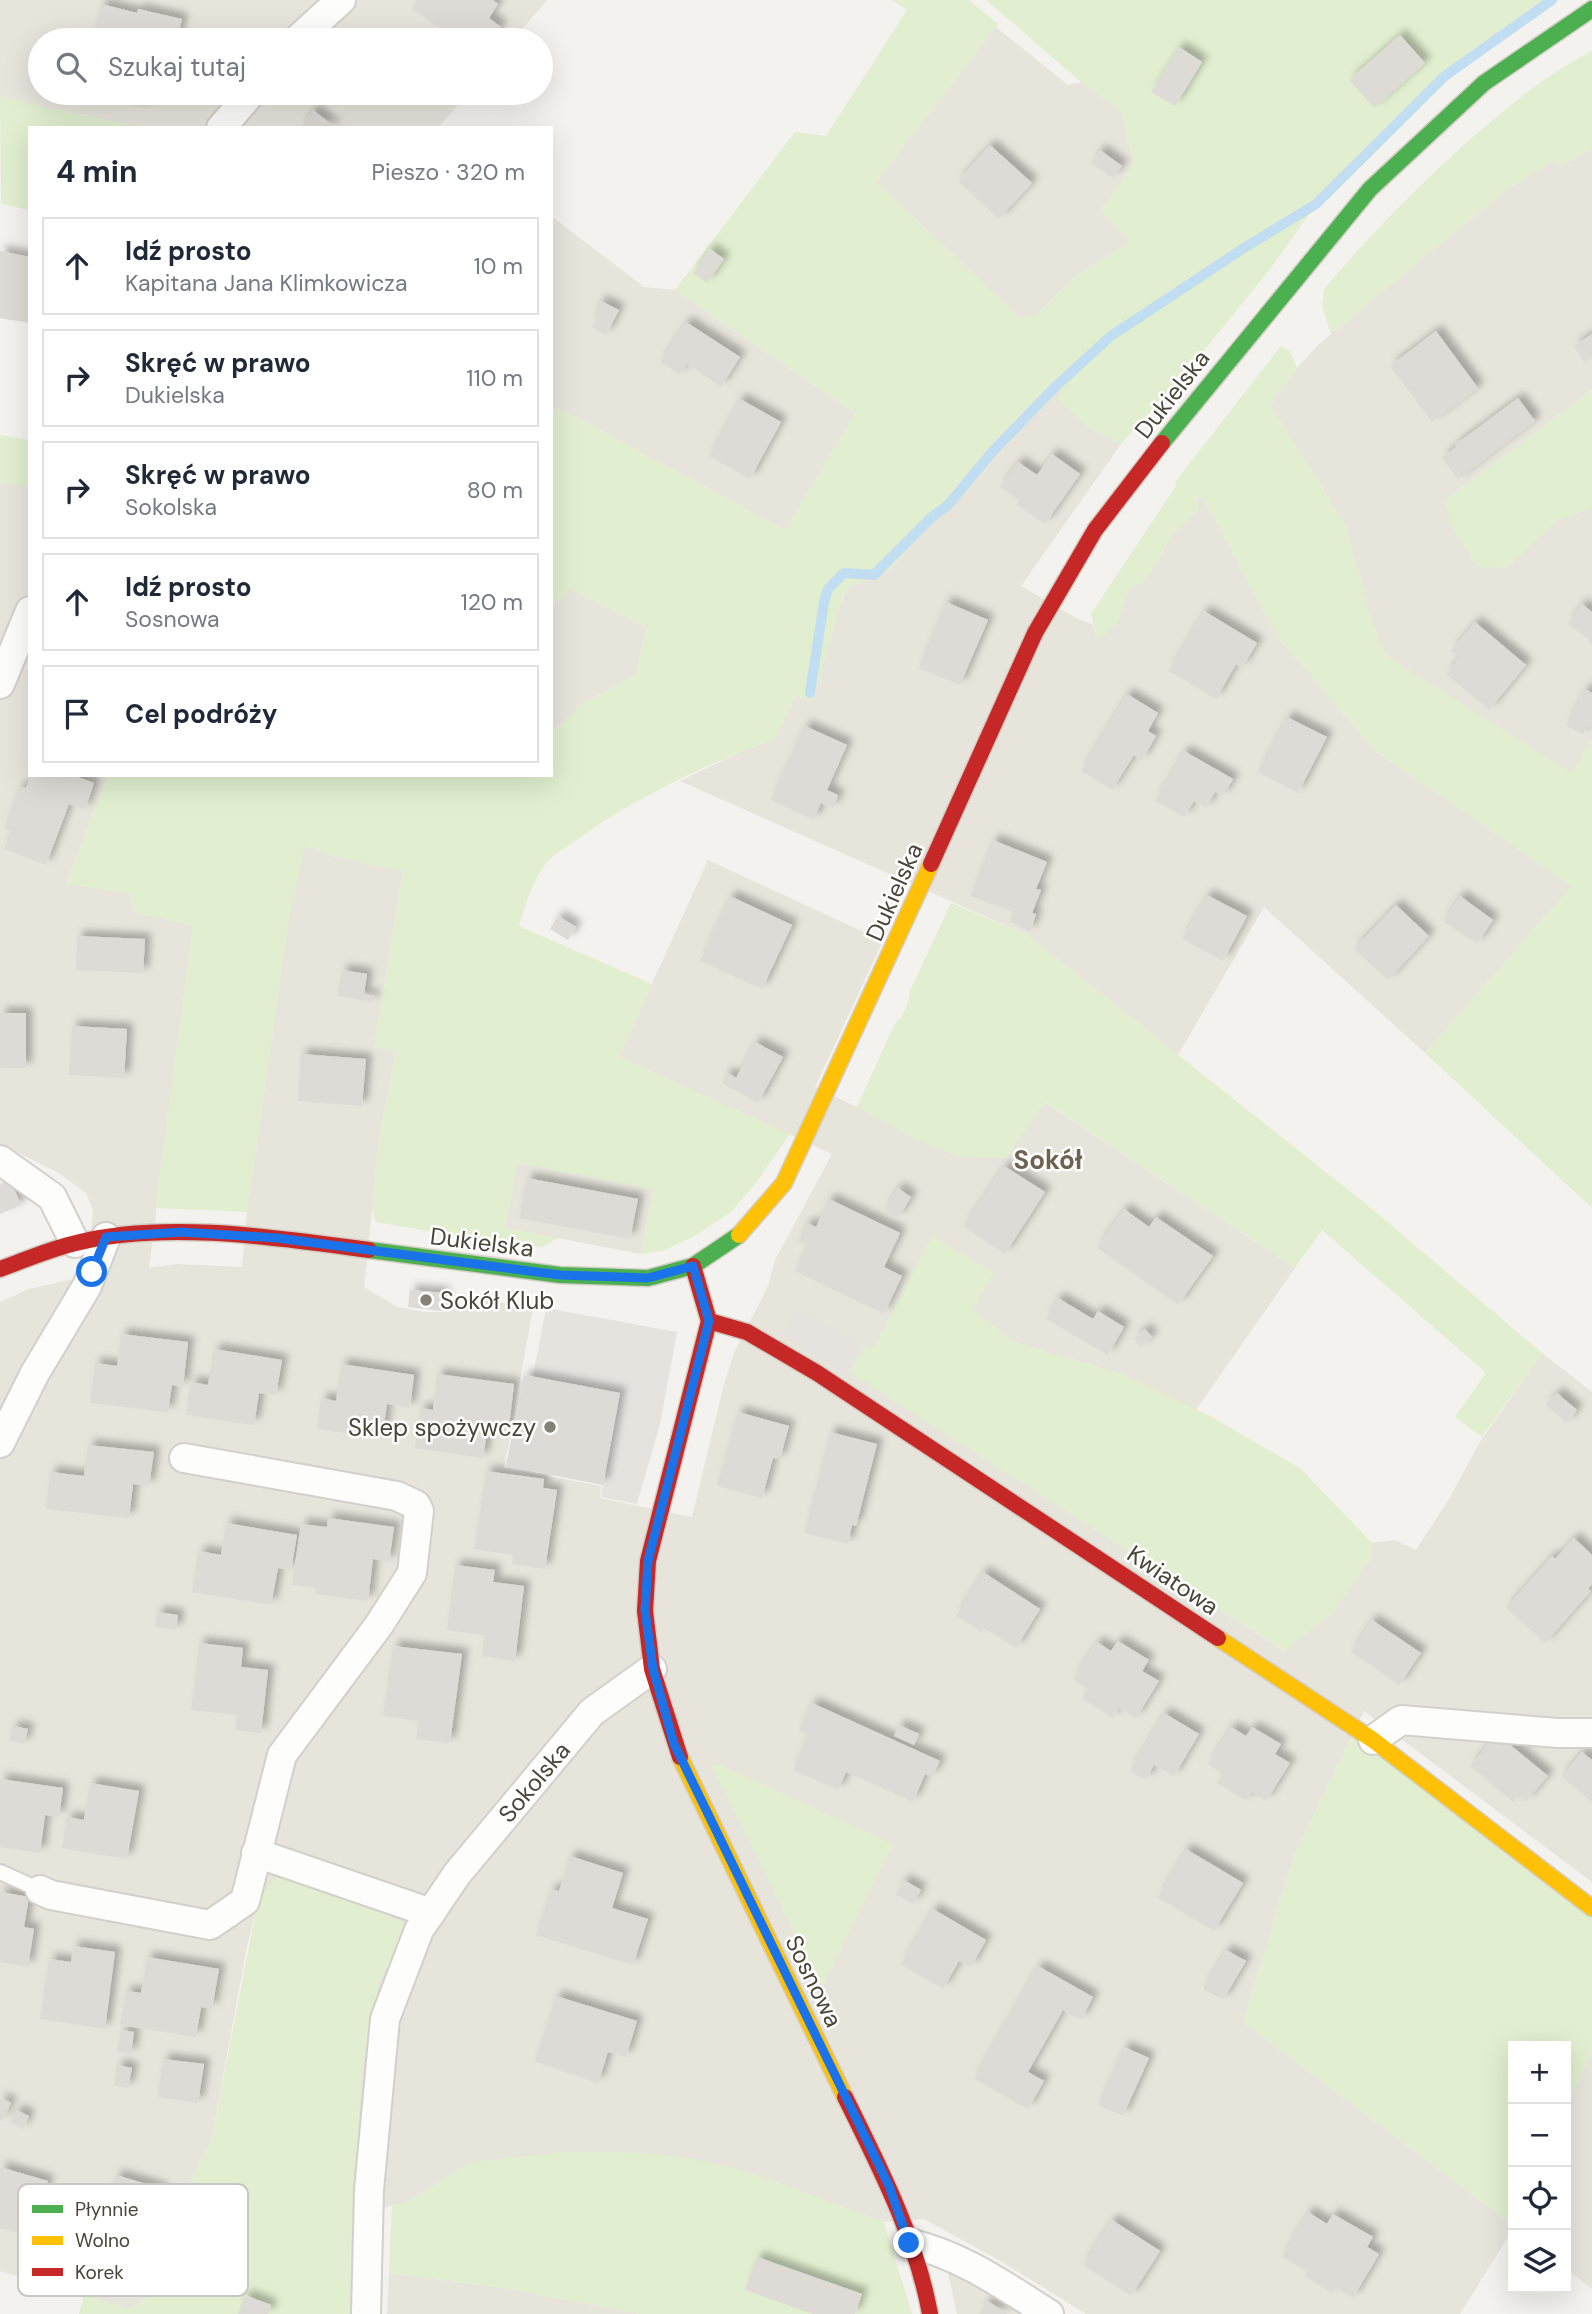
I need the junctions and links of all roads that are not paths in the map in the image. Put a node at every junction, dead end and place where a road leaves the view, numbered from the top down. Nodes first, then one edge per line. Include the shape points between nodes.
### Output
1 (341, 0) edge
2 (1592, 9) edge
3 (310, 28) edge
4 (241, 105) edge
5 (223, 126) edge
6 (28, 616) edge
7 (0, 684) edge
8 (0, 1160) edge
9 (106, 1237) junction
10 (75, 1243) junction
11 (693, 1266) junction
12 (0, 1269) edge
13 (709, 1321) junction
14 (0, 1443) edge
15 (184, 1458) dead end
16 (653, 1669) junction
17 (1592, 1733) edge
18 (1373, 1740) junction
19 (256, 1853) junction
20 (0, 1872) edge
21 (40, 1890) joint
22 (1592, 1908) edge
23 (431, 1913) junction
24 (909, 2243) junction
25 (366, 2314) edge
26 (930, 2314) edge
27 (1049, 2314) edge

1 - 3 street
2 - 11 main road, Dukielska via 1484,83 1370,189 1095,530 1035,633 784,1182 739,1235
4 - 5 street
6 - 7 street
8 - 10 street via 52,1197
9 - 10 main road, Dukielska
9 - 11 main road, Dukielska via 181,1232 277,1238 560,1275 648,1278
9 - 14 street via 87,1286
10 - 12 main road, Dukielska
11 - 13 main road
13 - 16 main road via 648,1566 645,1611
13 - 18 main road, Kwiatowa via 747,1332 817,1373
15 - 19 street via 397,1496 419,1511 412,1573 282,1755
16 - 23 street, Sokolska via 592,1712 457,1874
16 - 24 main road, Sosnowa via 674,1744 889,2186
17 - 18 street via 1401,1720
18 - 22 main road, Kwiatowa
19 - 21 street via 245,1900 210,1925
19 - 23 street
20 - 21 lane
23 - 25 street, Sokolska via 419,1930 385,2019 369,2190
24 - 26 main road, Sosnowa
24 - 27 street via 964,2261

